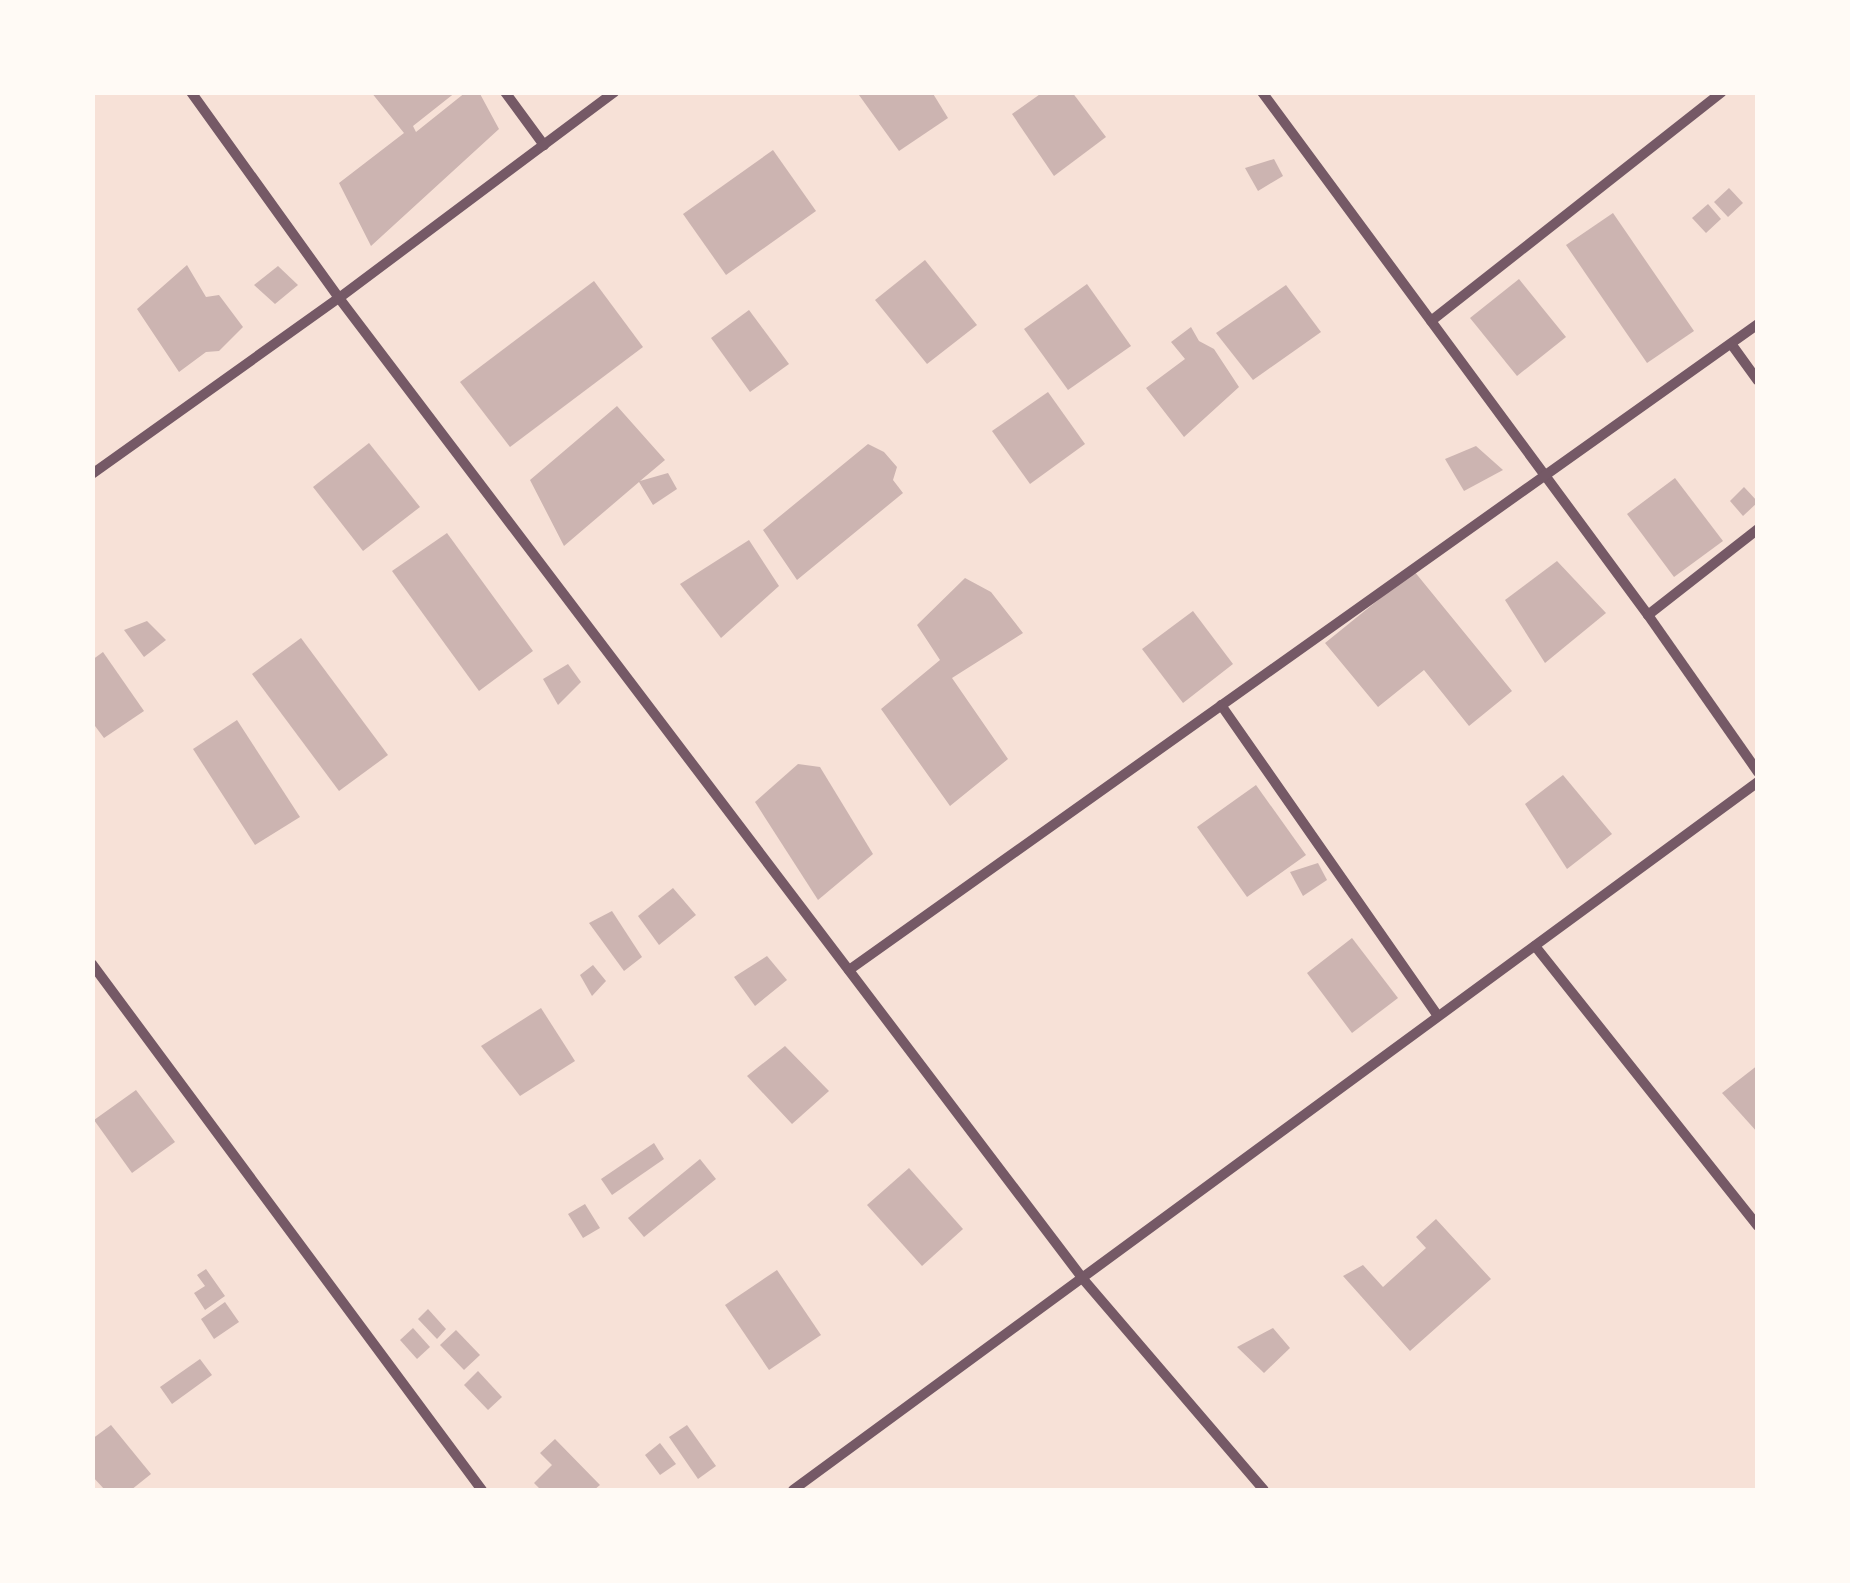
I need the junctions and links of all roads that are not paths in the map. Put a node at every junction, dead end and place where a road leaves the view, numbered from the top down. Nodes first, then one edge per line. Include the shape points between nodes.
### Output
1 (191, 92) edge
2 (506, 92) edge
3 (614, 92) edge
4 (1262, 92) edge
5 (1722, 92) edge
6 (544, 145) junction
7 (339, 298) junction
8 (1431, 320) junction
9 (1758, 324) edge
10 (1732, 344) junction
11 (1758, 382) edge
12 (92, 474) edge
13 (1544, 475) junction
14 (1758, 530) edge
15 (1648, 616) junction
16 (1221, 706) junction
17 (1758, 772) edge
18 (1758, 782) edge
19 (1535, 946) junction
20 (92, 964) edge
21 (849, 970) junction
22 (1438, 1016) junction
23 (1758, 1226) edge
24 (1083, 1279) junction
25 (482, 1490) edge
26 (793, 1490) edge
27 (1264, 1490) edge

1 - 7 street
2 - 6 street
3 - 6 street
4 - 8 street
5 - 8 street
6 - 7 street
7 - 12 street
7 - 21 street
8 - 13 street
9 - 10 street
10 - 11 street
10 - 13 street
13 - 15 street
13 - 16 street
14 - 15 street
15 - 17 street
16 - 21 street
16 - 22 street
18 - 19 street
19 - 22 street
19 - 23 street
20 - 25 street
21 - 24 street
22 - 24 street
24 - 26 street
24 - 27 street

